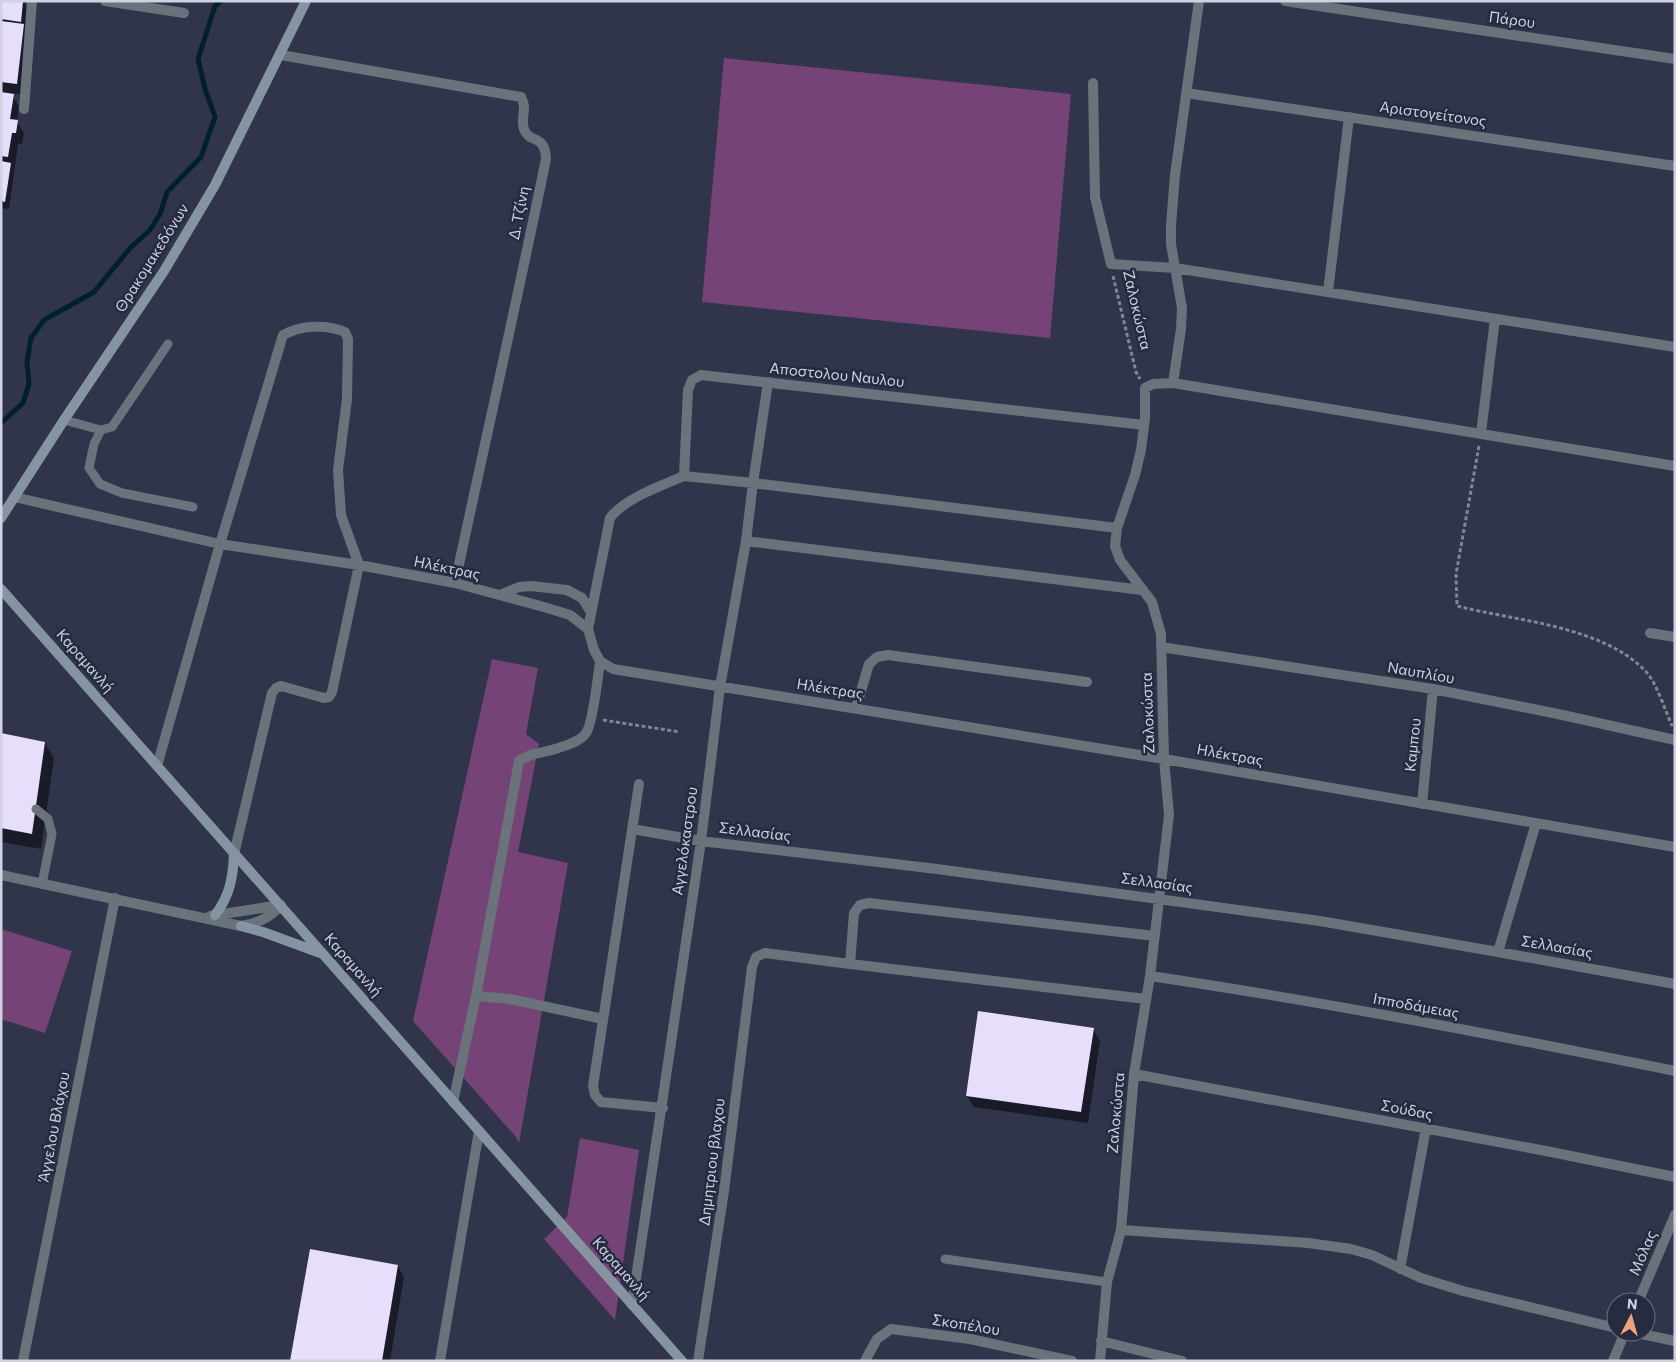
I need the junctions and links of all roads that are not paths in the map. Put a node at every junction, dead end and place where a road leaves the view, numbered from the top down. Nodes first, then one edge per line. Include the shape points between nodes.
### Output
1 (32, 1) edge
2 (106, 1) edge
3 (306, 1) edge
4 (1199, 1) edge
5 (1285, 1) edge
6 (184, 13) dead end
7 (281, 55) junction
8 (1675, 59) edge
9 (1093, 83) dead end
10 (1186, 93) junction
11 (24, 109) dead end
12 (1348, 117) junction
13 (1675, 166) edge
14 (1175, 268) junction
15 (1328, 292) junction
16 (1495, 319) junction
17 (168, 344) dead end
18 (1675, 347) edge
19 (768, 382) junction
20 (1173, 383) junction
21 (64, 420) junction
22 (1144, 425) junction
23 (101, 430) junction
24 (1481, 433) junction
25 (1675, 466) edge
26 (684, 476) junction
27 (752, 483) junction
28 (14, 498) junction
29 (193, 507) dead end
30 (1, 518) edge
31 (1117, 528) junction
32 (746, 541) junction
33 (220, 544) junction
34 (359, 565) junction
35 (455, 583) junction
36 (1, 589) edge
37 (1142, 590) junction
38 (500, 595) junction
39 (591, 612) junction
40 (588, 629) junction
41 (1650, 633) dead end
42 (1675, 636) edge
43 (1161, 647) junction
44 (600, 661) junction
45 (1087, 682) dead end
46 (720, 687) junction
47 (1434, 689) junction
48 (856, 708) junction
49 (1675, 740) edge
50 (1164, 759) junction
51 (157, 766) junction
52 (639, 784) dead end
53 (1422, 804) junction
54 (36, 810) dead end
55 (1536, 823) junction
56 (632, 829) junction
57 (701, 841) junction
58 (1675, 847) edge
59 (234, 854) junction
60 (1, 875) edge
61 (42, 884) junction
62 (115, 898) junction
63 (1159, 898) junction
64 (280, 904) junction
65 (215, 915) junction
66 (202, 917) junction
67 (241, 926) junction
68 (1155, 936) junction
69 (1498, 952) junction
70 (326, 956) junction
71 (850, 964) junction
72 (1150, 976) junction
73 (1675, 984) edge
74 (476, 996) junction
75 (1146, 999) junction
76 (603, 1019) junction
77 (1675, 1071) edge
78 (1134, 1074) junction
79 (453, 1102) junction
80 (663, 1108) junction
81 (1426, 1128) junction
82 (479, 1131) junction
83 (1675, 1177) edge
84 (1675, 1216) edge
85 (1122, 1230) junction
86 (945, 1260) dead end
87 (1400, 1269) junction
88 (1107, 1282) junction
89 (1642, 1292) edge
90 (632, 1305) junction
91 (1606, 1326) edge
92 (1656, 1337) edge
93 (1101, 1341) junction
94 (1675, 1341) edge
95 (1622, 1342) edge
96 (866, 1358) edge
97 (24, 1361) edge
98 (440, 1361) edge
99 (682, 1361) edge
100 (698, 1361) edge
101 (1072, 1361) edge
102 (1100, 1361) edge
103 (1182, 1361) edge
104 (1613, 1361) edge

1 - 11 street
2 - 6 street
3 - 7 main road, Θρακομακεδόνων
4 - 10 street
5 - 8 street, Πάρου
7 - 21 main road, Θρακομακεδόνων via 215,185 169,262
7 - 35 street, Δ. Τζίνη via 521,98 525,105 524,131 542,142 546,150
9 - 14 street, Ζαλοκώστα via 1095,197 1111,264
10 - 12 street, Αριστογείτονος
10 - 14 street via 1172,225
12 - 13 street, Αριστογείτονος
12 - 15 street
14 - 15 street
14 - 20 street via 1182,308
15 - 16 street
16 - 18 street
16 - 24 street
17 - 23 lane via 112,427
19 - 22 street, Αποστολου Ναυλου
19 - 26 street, Αποστολου Ναυλου via 701,375 692,380 688,390
19 - 27 street, Αγγελόκαστρου
20 - 22 street, Ζαλοκώστα via 1153,384 1145,388
20 - 24 street
21 - 23 lane
21 - 28 main road, Θρακομακεδόνων
22 - 31 street, Ζαλοκώστα via 1135,475
23 - 29 lane via 89,468 100,484 122,493
24 - 25 street
26 - 27 street
26 - 39 street via 652,488 615,511 610,518
27 - 31 street
27 - 32 street, Αγγελόκαστρου
28 - 30 main road, Θρακομακεδόνων
28 - 33 street, Ηλέκτρας
31 - 37 street, Ζαλοκώστα via 1115,546 1120,560
32 - 37 street
32 - 46 street, Αγγελόκαστρου
33 - 34 street, Ηλέκτρας
33 - 34 street via 283,335 294,329 315,326 337,329 345,332 348,339 347,400 338,470 341,515
33 - 51 street
34 - 35 street, Ηλέκτρας
34 - 59 street via 330,697 281,686 272,693
35 - 38 street, Ηλέκτρας
36 - 51 main road, Καραμανλή
37 - 43 street, Ζαλοκώστα via 1152,602 1161,634
38 - 39 street via 531,586 567,590 582,598
38 - 40 street, Ηλέκτρας via 570,615
39 - 40 street
40 - 44 street
41 - 42 street
43 - 47 street, Ναυπλίου
43 - 50 street, Ζαλοκώστα
44 - 46 street, Ηλέκτρας via 613,669
44 - 74 street via 586,734 577,741 519,761
45 - 48 street via 888,655 877,657 869,664
46 - 48 street, Ηλέκτρας
46 - 57 street, Αγγελόκαστρου
47 - 49 street, Ναυπλίου
47 - 53 street, Καμπου
48 - 50 street, Ηλέκτρας
50 - 53 street, Ηλέκτρας
50 - 63 street, Ζαλοκώστα via 1169,815
51 - 59 main road, Καραμανλή
52 - 56 street
53 - 55 street, Ηλέκτρας
54 - 61 lane via 48,820 52,834
55 - 58 street, Ηλέκτρας
55 - 69 street
56 - 57 street, Σελλασίας
56 - 76 street
57 - 63 street, Σελλασίας
57 - 80 street, Αγγελόκαστρου
59 - 64 main road, Καραμανλή
59 - 65 main road via 232,883
60 - 61 street
61 - 62 street
62 - 66 street
62 - 97 street, Άγγελου Βλάχου
63 - 68 street, Ζαλοκώστα
63 - 69 street, Σελλασίας
64 - 65 street
64 - 67 street via 268,917
64 - 70 main road, Καραμανλή
65 - 66 street
66 - 67 street
67 - 70 main road
68 - 71 street via 869,903 860,905 854,913
68 - 72 street, Ζαλοκώστα
69 - 73 street, Σελλασίας
70 - 79 main road, Καραμανλή
71 - 75 street
71 - 100 street, Δημητριου βλαχου via 765,953 756,957 752,967 724,1192
72 - 75 street, Ζαλοκώστα
72 - 77 street, Ιπποδάμειας via 1484,1033
74 - 76 street via 510,999
74 - 79 street
75 - 78 street, Ζαλοκώστα
76 - 80 street via 593,1086 595,1095 601,1102
78 - 81 street, Σούδας
78 - 85 street, Ζαλοκώστα
79 - 82 main road, Καραμανλή
80 - 90 street, Αγγελόκαστρου
81 - 83 street, Σούδας
81 - 87 street
82 - 90 main road, Καραμανλή
82 - 98 street
84 - 89 street, Μόλας
85 - 87 street via 1335,1246 1372,1255
85 - 88 street, Ζαλοκώστα
86 - 88 lane
87 - 91 street via 1463,1291
88 - 93 street, Ζαλοκώστα
90 - 99 main road, Καραμανλή
92 - 94 street
93 - 102 street, Ζαλοκώστα
93 - 103 street
95 - 104 street
96 - 101 street, Σκοπέλου via 877,1339 892,1329 970,1339

